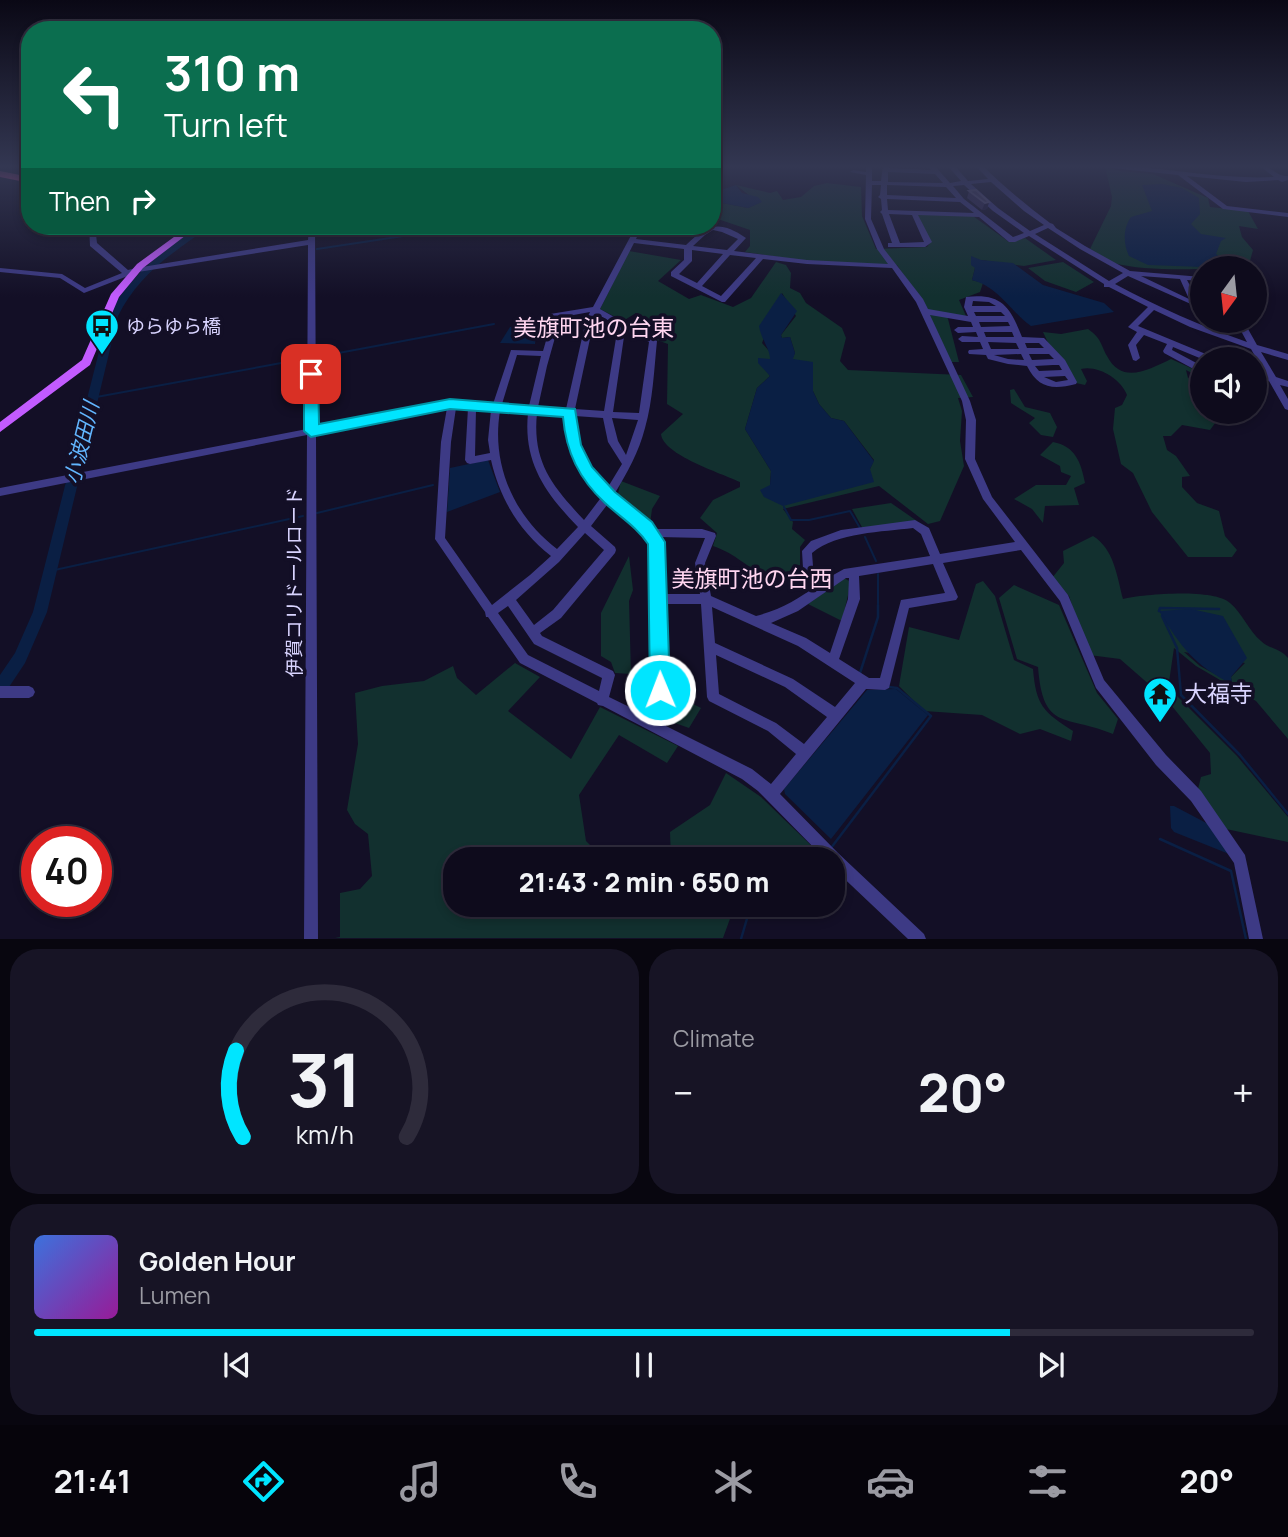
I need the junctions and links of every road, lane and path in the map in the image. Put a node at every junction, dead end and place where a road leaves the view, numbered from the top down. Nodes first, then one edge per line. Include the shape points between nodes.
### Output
1 (867, 209) edge
2 (883, 209) edge
3 (972, 209) edge
4 (998, 209) edge
5 (1030, 209) edge
6 (1233, 209) edge
7 (883, 212) junction
8 (914, 213) junction
9 (979, 215) junction
10 (1288, 215) edge
11 (1051, 225) junction
12 (721, 229) edge
13 (1028, 233) junction
14 (92, 235) edge
15 (182, 235) edge
16 (312, 235) edge
17 (635, 235) edge
18 (700, 235) edge
19 (633, 241) junction
20 (312, 242) junction
21 (897, 245) junction
22 (880, 246) junction
23 (688, 247) junction
24 (732, 251) junction
25 (761, 257) junction
26 (894, 267) junction
27 (0, 270) edge
28 (136, 270) junction
29 (1128, 273) junction
30 (1182, 277) junction
31 (1190, 278) edge
32 (699, 285) junction
33 (1107, 285) junction
34 (1190, 291) edge
35 (1190, 302) edge
36 (1152, 308) junction
37 (593, 309) junction
38 (925, 311) junction
39 (974, 319) junction
40 (1008, 319) junction
41 (622, 324) junction
42 (958, 330) dead end
43 (979, 330) junction
44 (1014, 330) junction
45 (1142, 331) junction
46 (962, 340) dead end
47 (983, 340) junction
48 (1019, 340) junction
49 (1171, 344) junction
50 (1252, 347) edge
51 (989, 351) junction
52 (1050, 351) junction
53 (1190, 351) edge
54 (1267, 351) edge
55 (972, 352) dead end
56 (1024, 352) junction
57 (547, 354) junction
58 (1288, 357) edge
59 (1136, 358) dead end
60 (1062, 362) junction
61 (1029, 363) junction
62 (1190, 366) edge
63 (1267, 369) edge
64 (1267, 377) edge
65 (1273, 379) junction
66 (1288, 384) edge
67 (452, 406) junction
68 (1288, 407) edge
69 (472, 408) junction
70 (497, 409) junction
71 (531, 411) junction
72 (570, 412) junction
73 (607, 414) junction
74 (643, 416) junction
75 (0, 428) edge
76 (311, 431) junction
77 (495, 456) junction
78 (626, 463) junction
79 (0, 492) edge
80 (609, 497) junction
81 (583, 527) junction
82 (652, 533) junction
83 (1024, 545) junction
84 (556, 554) junction
85 (938, 558) junction
86 (854, 572) junction
87 (825, 585) junction
88 (509, 599) junction
89 (658, 599) junction
90 (706, 599) junction
91 (490, 613) junction
92 (756, 621) junction
93 (533, 632) junction
94 (709, 646) junction
95 (833, 660) junction
96 (866, 683) junction
97 (29, 692) dead end
98 (6, 693) edge
99 (601, 701) junction
100 (837, 716) junction
101 (660, 729) junction
102 (806, 753) junction
103 (771, 794) junction
104 (823, 847) edge
105 (845, 869) edge
106 (311, 939) edge
107 (919, 939) edge
108 (1256, 939) edge

1 - 22 street
2 - 7 street
3 - 9 street
4 - 13 street
5 - 11 street
6 - 10 street
7 - 8 street
7 - 21 street
8 - 9 street
8 - 21 street via 928,242
9 - 13 street via 1012,240
11 - 13 street
11 - 29 street
12 - 24 street via 742,238
13 - 33 street
14 - 28 street via 93,244
15 - 28 main road
16 - 20 street, 伊賀コリドールロード
17 - 19 street
18 - 23 street
19 - 23 street
19 - 37 street
20 - 28 street
20 - 76 street, 伊賀コリドールロード
21 - 22 street
22 - 26 street
23 - 24 street
23 - 32 street via 688,261 674,274
24 - 25 street
24 - 32 street
25 - 26 street
25 - 32 street via 722,300
26 - 38 street
27 - 28 street via 62,276 84,291
28 - 75 main road via 110,302 86,362
29 - 30 street
29 - 33 street
29 - 35 street
30 - 31 street
30 - 34 street
33 - 36 street
36 - 45 street via 1132,327
36 - 50 street
37 - 41 street
37 - 57 street via 553,316
37 - 72 street
38 - 39 street
38 - 83 street via 966,401 974,470 993,507
39 - 40 street
39 - 40 street via 969,309 1003,309
39 - 43 street
40 - 44 street
41 - 73 street
41 - 74 street via 653,341
42 - 43 street
43 - 44 street
43 - 47 street
44 - 48 street
45 - 49 street
45 - 59 street via 1132,345
46 - 47 street
47 - 48 street
47 - 51 street
48 - 52 street via 1041,340
48 - 56 street
49 - 53 street
49 - 62 street via 1167,351
51 - 55 street
51 - 56 street
51 - 61 street via 1009,363
52 - 56 street
52 - 60 street
54 - 58 street
56 - 61 street
57 - 70 street via 514,352
57 - 71 street
60 - 61 street
60 - 61 street via 1072,384 1049,384
63 - 65 street
64 - 65 street
65 - 66 street
65 - 68 street
67 - 69 street
67 - 76 street
67 - 91 street via 440,539
69 - 70 street
69 - 77 street via 470,460
70 - 71 street
70 - 77 street
71 - 72 street
71 - 81 street via 532,443 545,483
72 - 73 street
72 - 80 street via 571,437 580,462
73 - 74 street
73 - 78 street via 612,442
74 - 78 street
76 - 79 street
76 - 106 street, 伊賀コリドールロード
77 - 84 street via 511,503
78 - 80 street
80 - 81 street
80 - 82 street
81 - 84 street
81 - 93 street via 611,550 557,614
82 - 89 street via 657,546
82 - 90 street via 711,536 700,563
83 - 85 street
83 - 108 street via 1064,597 1100,684 1235,849
84 - 88 street
85 - 86 street
85 - 87 street via 925,531 915,524 839,536 811,545 807,551 808,568
85 - 96 street via 952,597 905,604 885,684
86 - 87 street
86 - 95 street via 854,599
87 - 92 street via 798,608
88 - 91 street
88 - 93 street
89 - 90 street
89 - 101 street
90 - 92 street
90 - 94 street
91 - 99 street via 524,659
92 - 95 street
93 - 99 street via 538,640 610,676
94 - 100 street via 789,684
94 - 102 street via 713,697 772,727
95 - 96 street
96 - 100 street
97 - 98 street
99 - 101 street
100 - 102 street
101 - 103 street via 737,768
102 - 103 street
103 - 104 street
105 - 107 street

